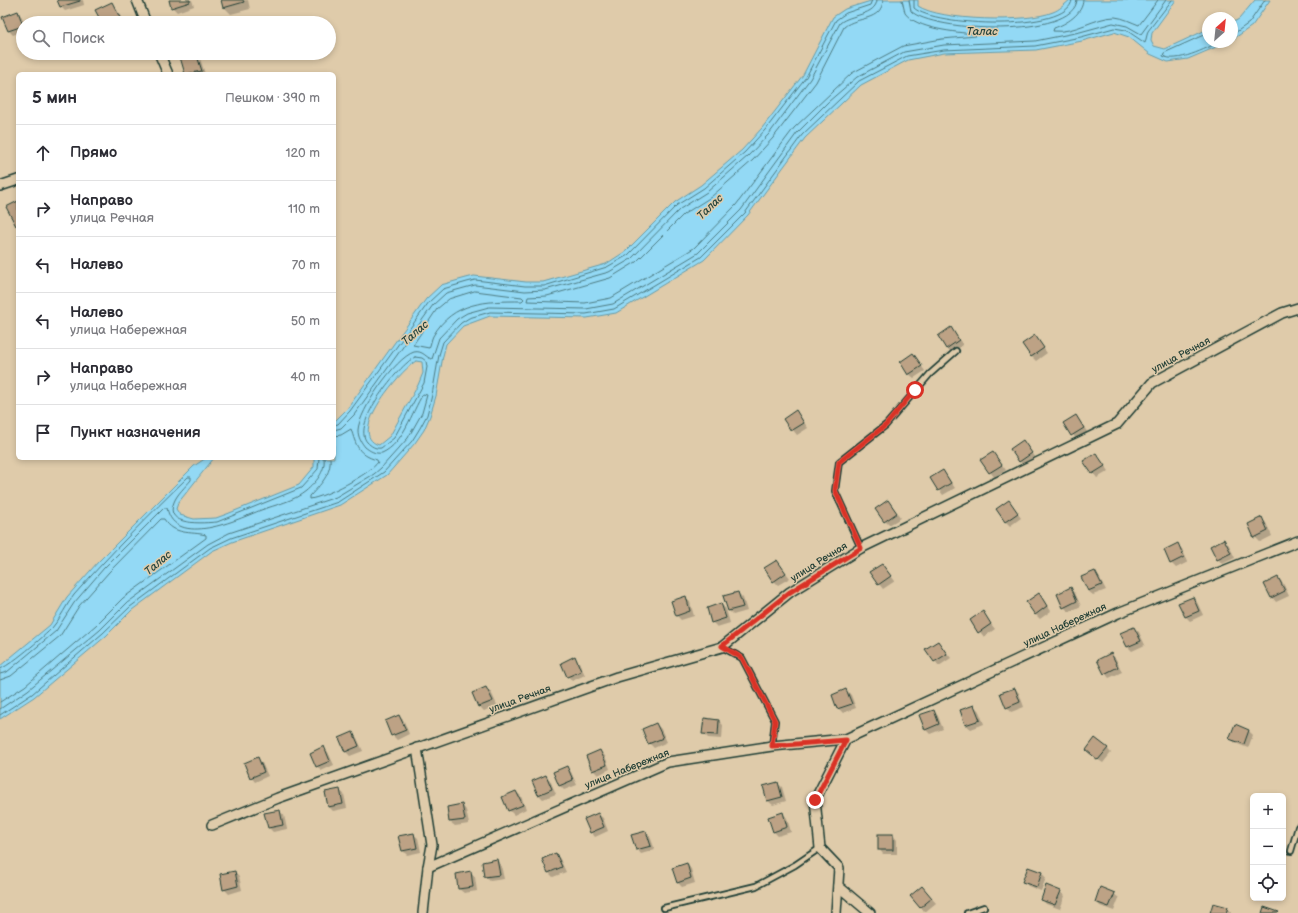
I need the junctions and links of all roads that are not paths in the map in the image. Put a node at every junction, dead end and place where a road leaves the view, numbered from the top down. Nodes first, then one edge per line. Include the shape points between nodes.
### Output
1 (137, 0) edge
2 (143, 16) edge
3 (162, 60) edge
4 (167, 72) edge
5 (16, 181) edge
6 (0, 186) edge
7 (1298, 308) edge
8 (956, 352) dead end
9 (1298, 541) edge
10 (861, 548) junction
11 (722, 646) junction
12 (846, 740) junction
13 (772, 746) junction
14 (417, 748) junction
15 (212, 825) dead end
16 (1298, 827) edge
17 (820, 848) junction
18 (1291, 851) dead end
19 (428, 867) junction
20 (838, 886) junction
21 (984, 907) dead end
22 (664, 908) dead end
23 (422, 913) edge
24 (836, 913) edge
25 (870, 913) edge
26 (967, 913) edge

1 - 2 street
3 - 4 street
5 - 6 street
7 - 10 street, улица Речная via 1282,313 1152,382 1117,424
8 - 10 lane via 930,374 886,425 839,462 835,490
9 - 12 street, улица Набережная via 1118,613
10 - 11 street, улица Речная via 790,592
11 - 13 lane via 742,658 775,721
11 - 14 street, улица Речная via 617,677
12 - 13 street, улица Набережная
12 - 17 street via 815,800
13 - 19 street, улица Набережная via 668,762
14 - 15 street, улица Речная via 278,798
14 - 19 street via 432,845
16 - 18 lane
17 - 20 street via 839,868
17 - 22 lane via 756,886
19 - 23 street
20 - 24 street
20 - 25 street
21 - 26 lane

